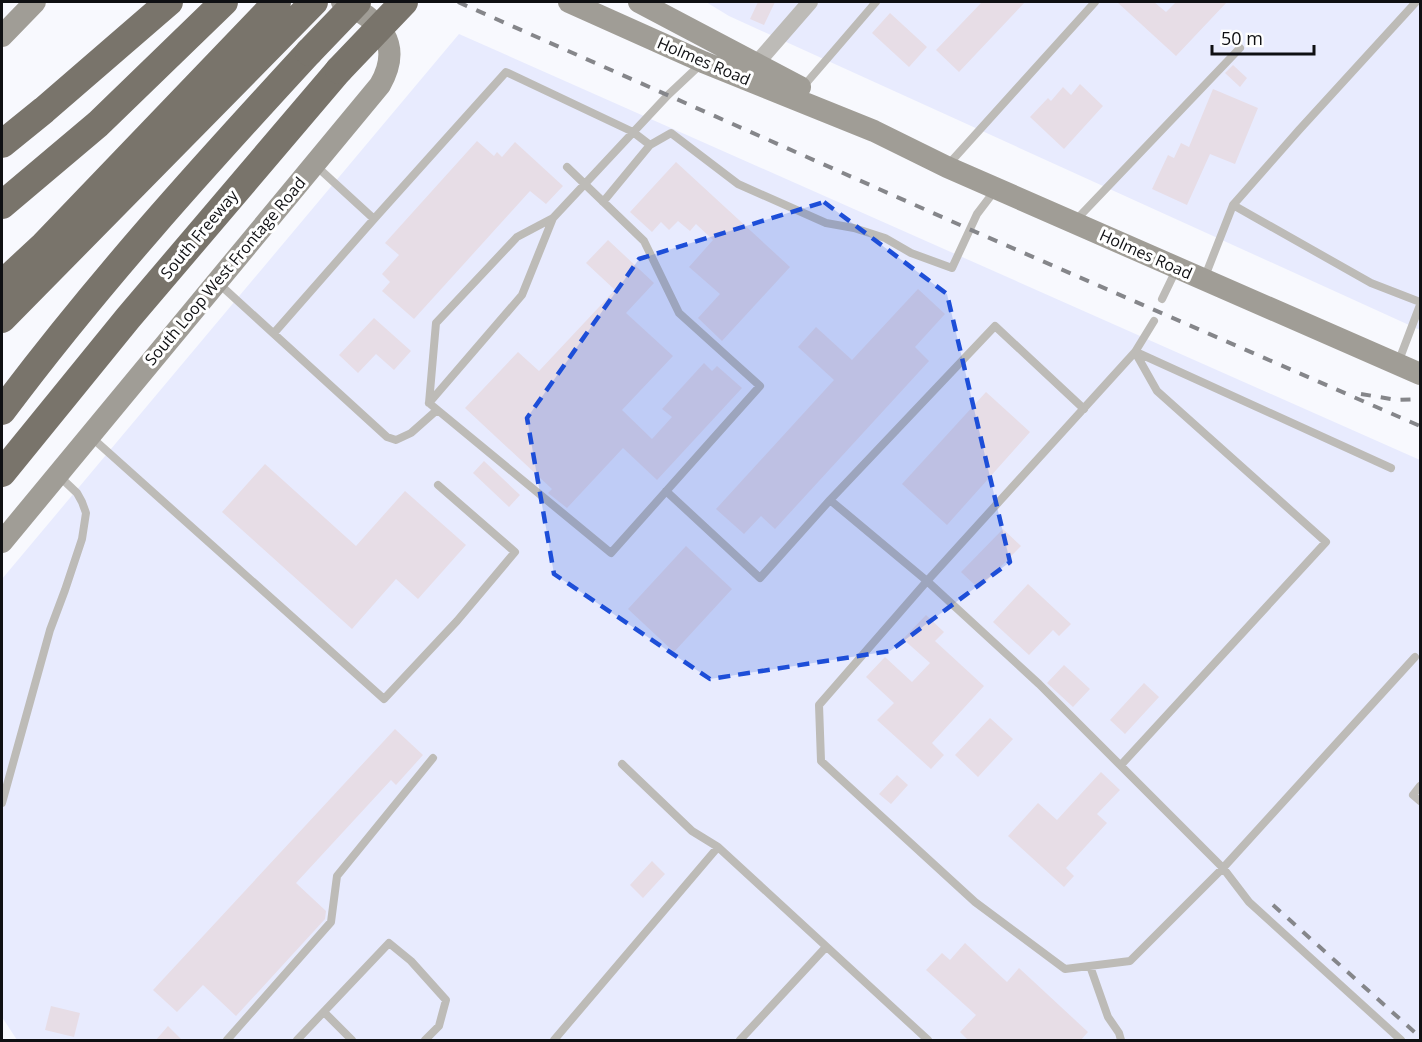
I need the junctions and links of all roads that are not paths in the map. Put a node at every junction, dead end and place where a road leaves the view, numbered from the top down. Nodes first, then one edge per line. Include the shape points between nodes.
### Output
1 (35, 2) edge
2 (169, 2) edge
3 (277, 2) edge
4 (314, 2) edge
5 (342, 2) edge
6 (357, 2) edge
7 (404, 2) edge
8 (569, 2) edge
9 (643, 2) edge
10 (810, 2) edge
11 (876, 2) edge
12 (1095, 2) edge
13 (1416, 2) edge
14 (218, 8) edge
15 (2, 36) edge
16 (261, 37) junction
17 (1240, 48) dead end
18 (703, 62) junction
19 (756, 64) junction
20 (802, 88) junction
21 (874, 131) junction
22 (633, 132) junction
23 (2, 144) edge
24 (650, 145) junction
25 (314, 164) junction
26 (567, 167) dead end
27 (947, 167) junction
28 (584, 184) junction
29 (996, 188) junction
30 (603, 202) junction
31 (2, 205) edge
32 (1233, 205) junction
33 (553, 218) junction
34 (374, 219) junction
35 (1073, 222) junction
36 (1177, 268) junction
37 (1204, 279) junction
38 (217, 281) junction
39 (2, 284) edge
40 (1162, 299) dead end
41 (1420, 303) edge
42 (2, 318) edge
43 (1154, 321) dead end
44 (274, 333) junction
45 (1135, 352) junction
46 (1398, 363) junction
47 (1420, 374) edge
48 (8, 402) edge
49 (429, 403) junction
50 (1084, 409) junction
51 (437, 410) junction
52 (90, 435) junction
53 (1391, 468) dead end
54 (2, 473) edge
55 (57, 474) junction
56 (438, 485) dead end
57 (666, 491) junction
58 (830, 500) junction
59 (2, 542) edge
60 (927, 581) junction
61 (1415, 657) dead end
62 (433, 758) dead end
63 (622, 764) dead end
64 (1121, 765) junction
65 (1420, 786) edge
66 (1420, 801) edge
67 (2, 803) edge
68 (718, 847) junction
69 (1223, 868) junction
70 (826, 947) junction
71 (1090, 966) junction
72 (324, 1012) junction
73 (227, 1041) edge
74 (297, 1041) edge
75 (352, 1041) edge
76 (425, 1041) edge
77 (554, 1041) edge
78 (740, 1041) edge
79 (928, 1041) edge
80 (1121, 1041) edge
81 (1401, 1041) edge

1 - 15 main road
2 - 23 highway
3 - 16 highway
4 - 16 highway
5 - 25 main road, South Loop West Frontage Road via 360,10 381,28 388,67 380,85
6 - 48 highway, bridge via 131,250
7 - 54 highway, South Freeway, bridge via 339,70
8 - 18 main road, Holmes Road
9 - 19 main road, Holmes Road
10 - 19 street
11 - 20 lane
12 - 27 lane
13 - 32 lane
14 - 31 highway via 98,123
16 - 39 highway
16 - 42 highway
17 - 35 lane
18 - 21 main road, Holmes Road
18 - 22 lane
19 - 20 main road, Holmes Road
20 - 21 main road, Holmes Road
21 - 27 main road, Holmes Road
22 - 24 lane
22 - 28 lane
22 - 34 lane via 506,72
24 - 29 lane via 671,133 738,184 826,223 885,238 911,253 952,268 977,214
24 - 30 lane
25 - 34 lane
25 - 38 main road, South Loop West Frontage Road
26 - 28 lane
27 - 29 main road, Holmes Road
28 - 30 lane
28 - 33 lane
29 - 35 main road, Holmes Road
30 - 57 lane via 644,241 679,313 760,386
32 - 37 lane
32 - 41 lane via 1371,283
33 - 49 lane via 522,295
33 - 49 lane via 517,237 436,323
34 - 44 lane
35 - 36 main road, Holmes Road
36 - 37 main road, Holmes Road
36 - 40 lane
37 - 46 main road, Holmes Road
38 - 44 lane
38 - 52 main road, South Loop West Frontage Road
41 - 46 lane
43 - 45 lane
44 - 51 lane via 387,437 396,440 411,433
45 - 50 lane
45 - 53 lane
45 - 64 lane via 1157,391 1326,542
46 - 47 main road, Holmes Road
49 - 51 lane
50 - 58 lane via 995,326
50 - 60 lane
51 - 57 lane via 611,553
52 - 55 main road, South Loop West Frontage Road
52 - 56 lane via 384,699 458,621 515,552
55 - 59 main road, South Loop West Frontage Road
55 - 67 lane via 82,502 86,513 82,539 50,630
57 - 58 lane via 760,578
58 - 60 lane
60 - 64 lane
60 - 71 lane via 819,705 820,760 975,902 1065,969
61 - 69 lane
62 - 73 lane via 337,876 331,922
63 - 68 lane via 692,831
64 - 69 lane
65 - 66 lane via 1413,795
68 - 70 lane
68 - 77 lane
69 - 71 lane via 1130,960
69 - 81 lane via 1249,902
70 - 78 lane
70 - 79 lane
71 - 80 lane
72 - 74 lane
72 - 75 lane
72 - 76 lane via 389,944 411,961 446,1000 439,1026

